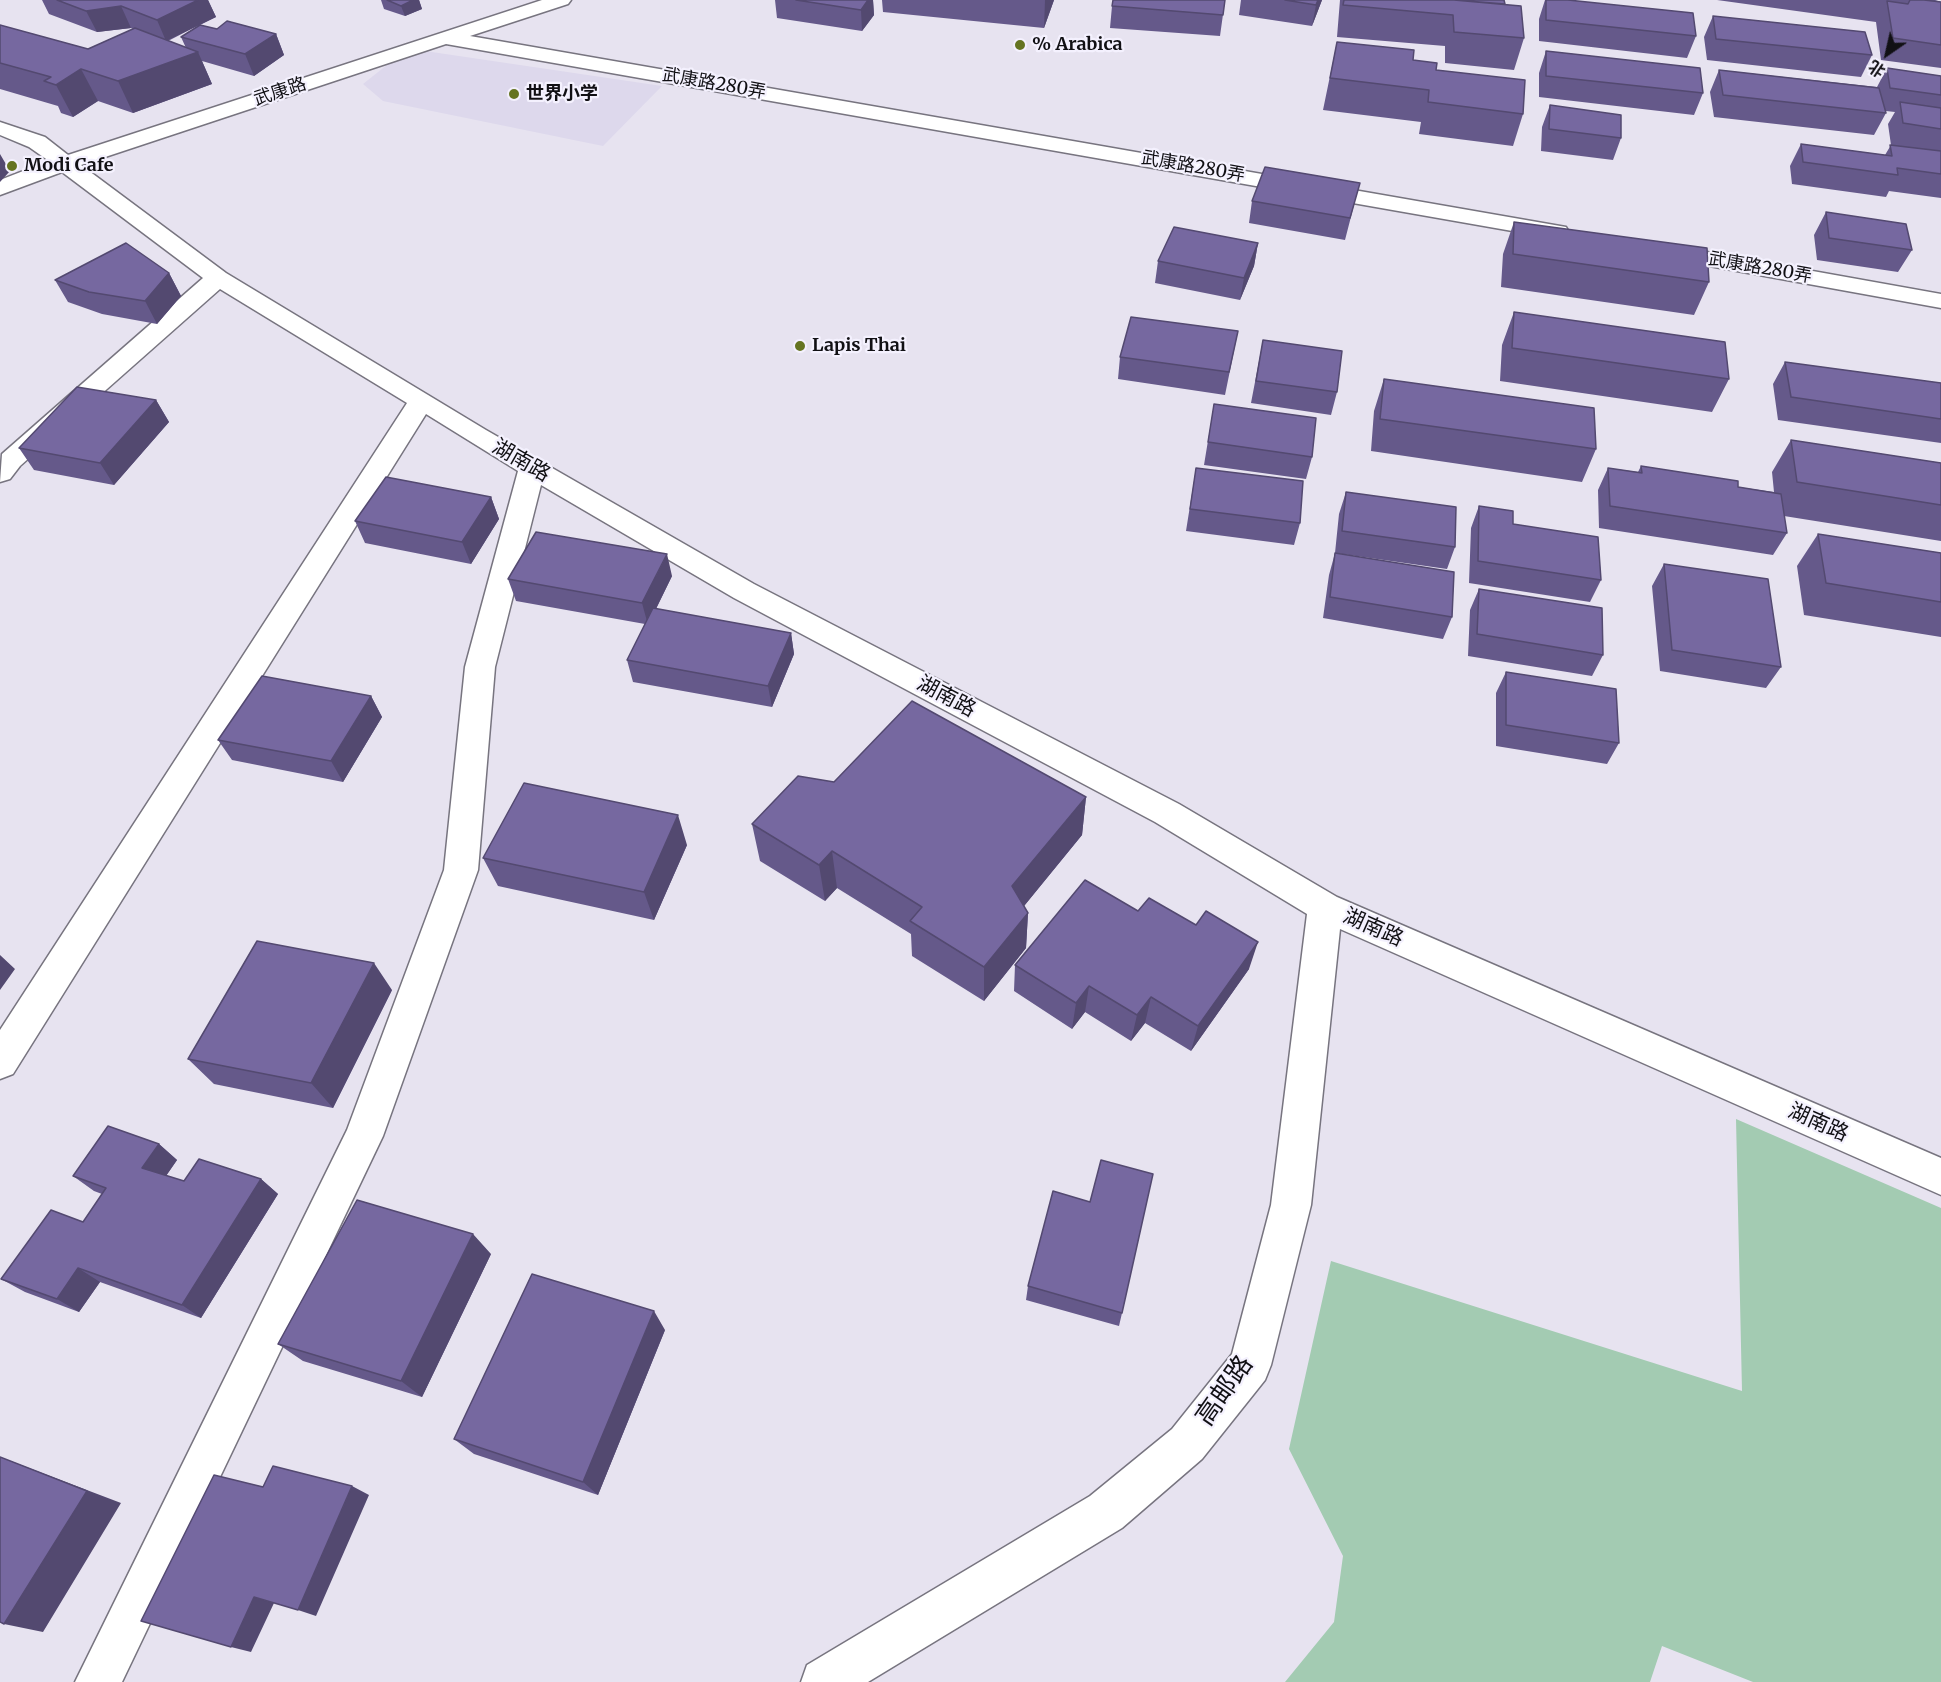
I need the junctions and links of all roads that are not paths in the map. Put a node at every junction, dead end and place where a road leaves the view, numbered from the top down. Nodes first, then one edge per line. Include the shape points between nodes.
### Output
1 (561, 0) edge
2 (445, 38) junction
3 (0, 128) edge
4 (65, 163) junction
5 (0, 188) edge
6 (1575, 235) edge
7 (1646, 248) edge
8 (218, 278) junction
9 (1941, 301) edge
10 (422, 400) junction
11 (532, 468) junction
12 (0, 473) edge
13 (1325, 907) junction
14 (0, 1062) edge
15 (1941, 1177) edge
16 (98, 1682) edge
17 (824, 1682) edge

1 - 2 street, 武康路
2 - 4 street, 武康路
2 - 6 street, 武康路280弄
3 - 4 street, 湖南路 via 37,142
4 - 5 street, 武康路
4 - 8 street, 湖南路
7 - 9 street, 武康路280弄
8 - 10 street, 湖南路
8 - 12 street
10 - 11 street, 湖南路
10 - 14 street
11 - 13 street, 湖南路 via 744,591 1167,813
11 - 16 street via 480,667 461,870 364,1136
13 - 15 street, 湖南路
13 - 17 street, 高邮路 via 1291,1205 1250,1365 1187,1444 1106,1512

